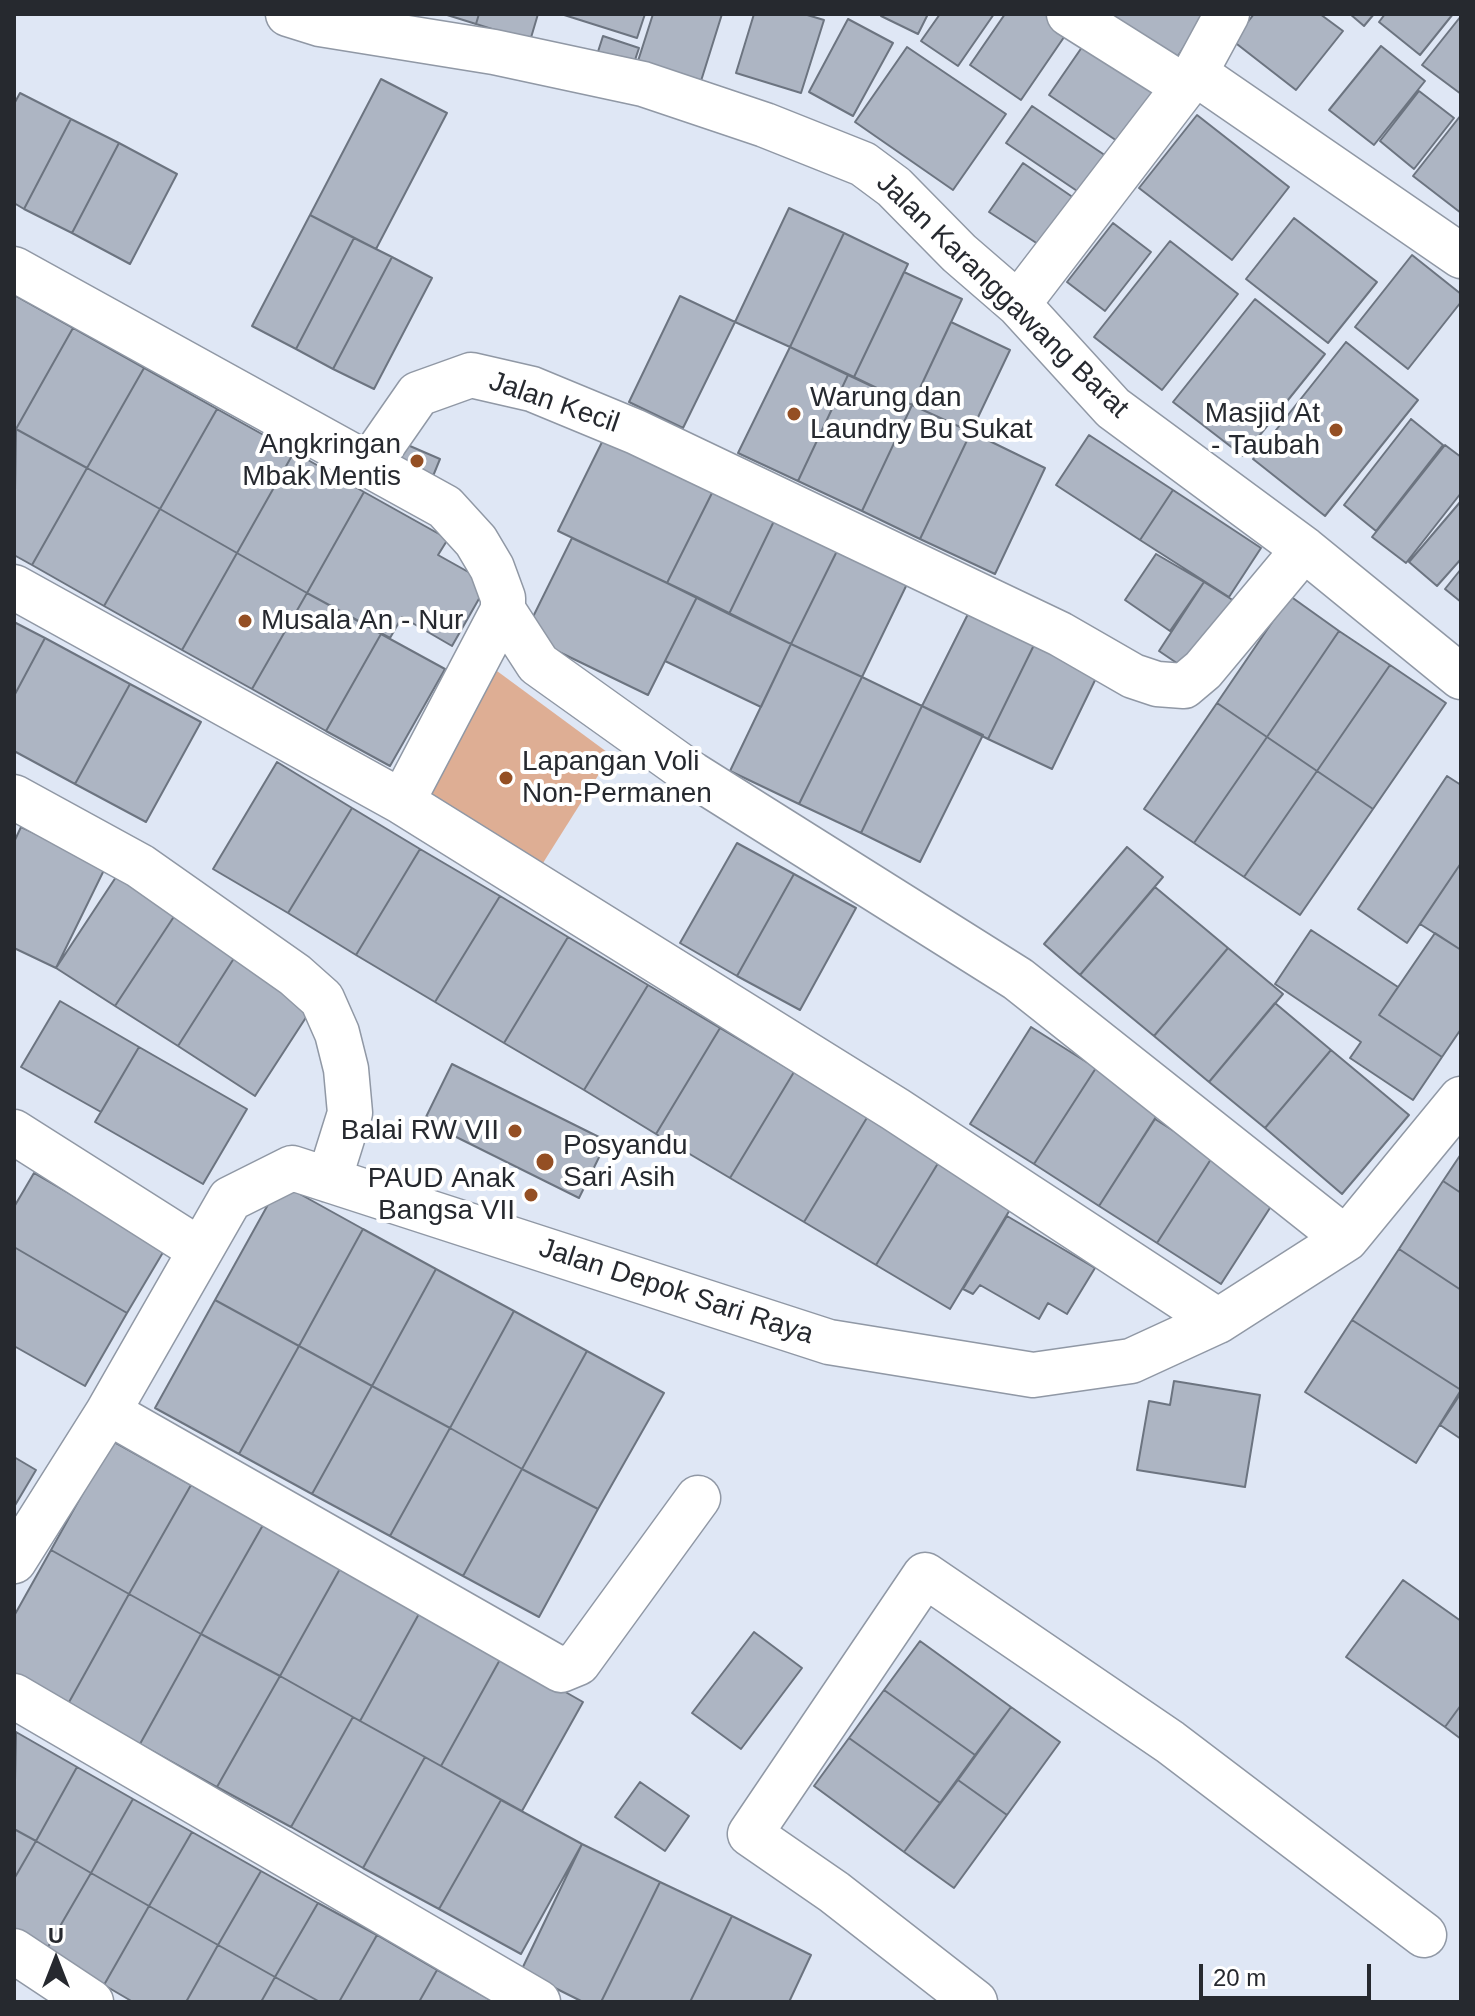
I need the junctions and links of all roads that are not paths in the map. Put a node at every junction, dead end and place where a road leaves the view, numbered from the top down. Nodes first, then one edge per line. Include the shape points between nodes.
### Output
1 (288, 14) edge
2 (1069, 14) edge
3 (1227, 14) edge
4 (1190, 80) junction
5 (1461, 256) edge
6 (14, 269) edge
7 (1018, 304) junction
8 (368, 466) junction
9 (1304, 549) junction
10 (14, 587) edge
11 (503, 610) junction
12 (1461, 677) edge
13 (14, 797) edge
14 (402, 802) junction
15 (1461, 1099) edge
16 (14, 1132) edge
17 (329, 1180) junction
18 (1346, 1239) junction
19 (200, 1250) junction
20 (1218, 1321) junction
21 (108, 1412) junction
22 (698, 1498) dead end
23 (14, 1561) edge
24 (14, 1696) edge
25 (1424, 1935) dead end
26 (14, 1951) edge
27 (91, 2002) edge
28 (538, 2002) edge
29 (975, 2002) edge

1 - 7 street, Jalan Karanggawang Barat via 643,84 765,125 863,164
2 - 4 street
3 - 4 street
4 - 5 street
4 - 7 street
6 - 8 street
7 - 9 street, Jalan Karanggawang Barat via 1113,408
8 - 9 street, Jalan Kecil via 418,394 471,375 532,389 636,432 1157,684 1184,686 1203,670
8 - 11 street via 456,517 492,568
9 - 12 street, Jalan Karanggawang Barat
10 - 14 street
11 - 14 street
11 - 18 street via 538,664 692,774 1018,979
13 - 17 street via 140,866 322,999 346,1069 350,1113
14 - 20 street via 895,1109
15 - 18 street, Jalan Depok Sari Raya
16 - 19 street
17 - 19 street, Jalan Depok Sari Raya via 292,1168 230,1199
17 - 20 street, Jalan Depok Sari Raya via 829,1342 1033,1375 1131,1361
18 - 20 street, Jalan Depok Sari Raya
19 - 21 street, Jalan Depok Sari Raya
21 - 22 street via 561,1670 578,1663
21 - 23 street, Jalan Depok Sari Raya
24 - 28 street
25 - 29 street via 1170,1742 925,1575 750,1834
26 - 27 street

